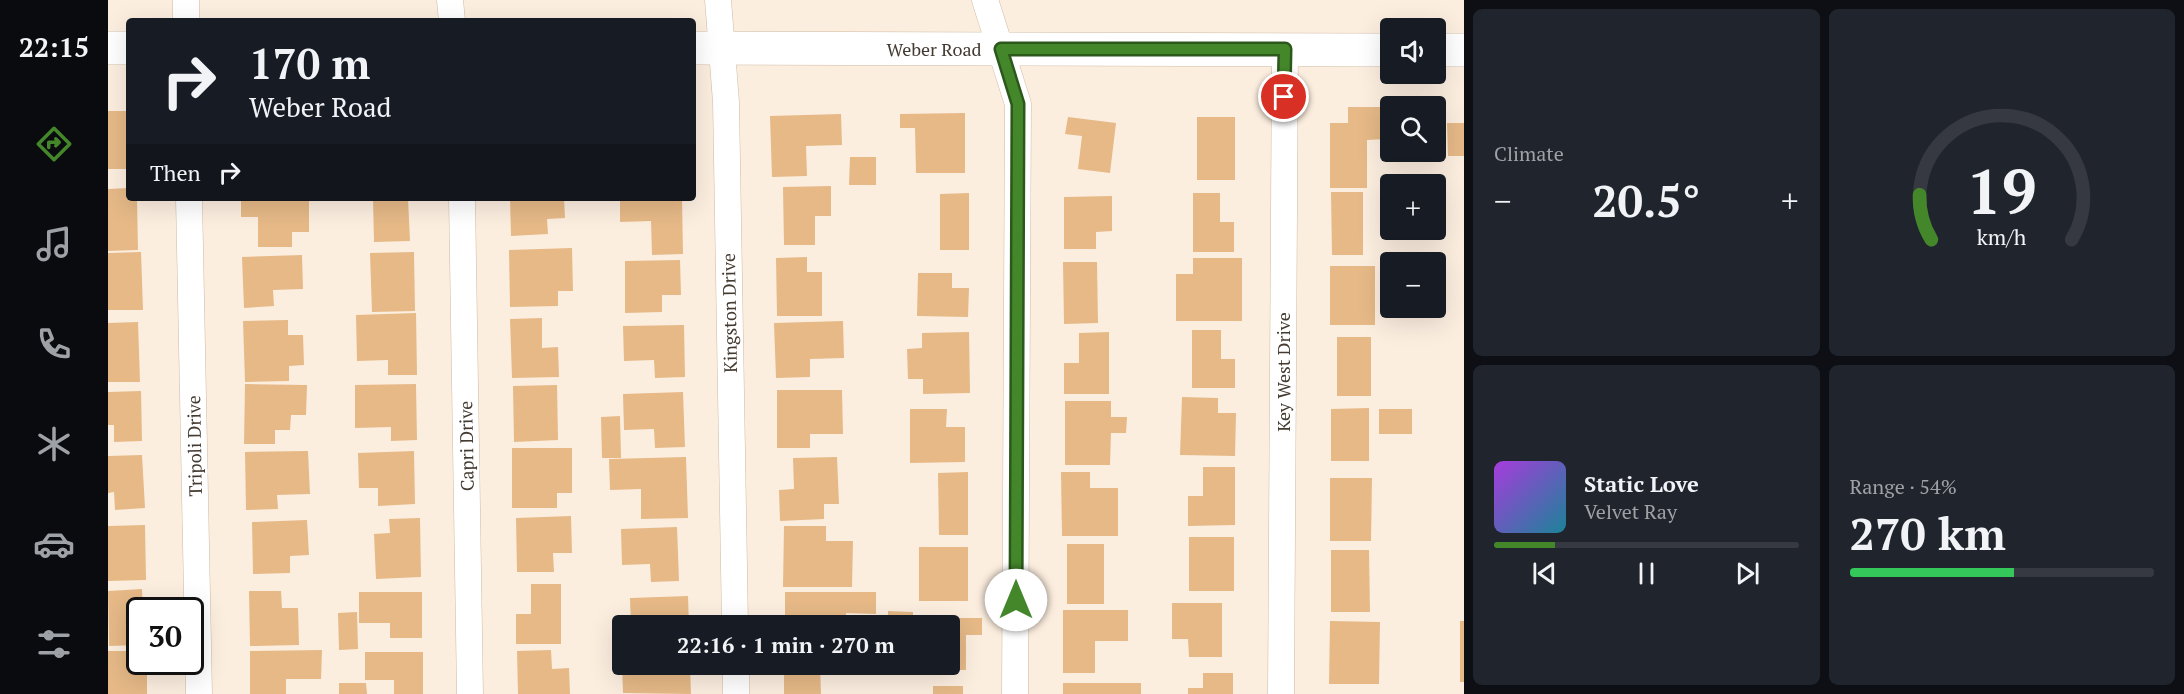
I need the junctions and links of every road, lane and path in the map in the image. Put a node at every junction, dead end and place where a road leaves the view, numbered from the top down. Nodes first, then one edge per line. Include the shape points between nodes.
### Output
1 (186, 0) edge
2 (450, 0) edge
3 (718, 0) edge
4 (985, 0) edge
5 (186, 18) edge
6 (452, 18) edge
7 (108, 48) edge
8 (126, 48) edge
9 (707, 48) edge
10 (1001, 49) junction
11 (1285, 49) junction
12 (1380, 50) edge
13 (1446, 50) edge
14 (1464, 50) edge
15 (189, 201) edge
16 (462, 201) edge
17 (735, 615) edge
18 (736, 675) edge
19 (199, 694) edge
20 (470, 694) edge
21 (736, 694) edge
22 (1015, 694) edge
23 (1281, 694) edge

1 - 5 street
2 - 6 street
3 - 9 street, Kingston Drive
4 - 10 street
7 - 8 main road
9 - 10 main road, Weber Road
9 - 17 street, Kingston Drive via 726,102
10 - 11 main road, Weber Road
10 - 22 street via 1018,104
11 - 12 main road, Weber Road
11 - 23 street, Key West Drive
13 - 14 main road
15 - 19 street, Tripoli Drive
16 - 20 street, Capri Drive
18 - 21 street

